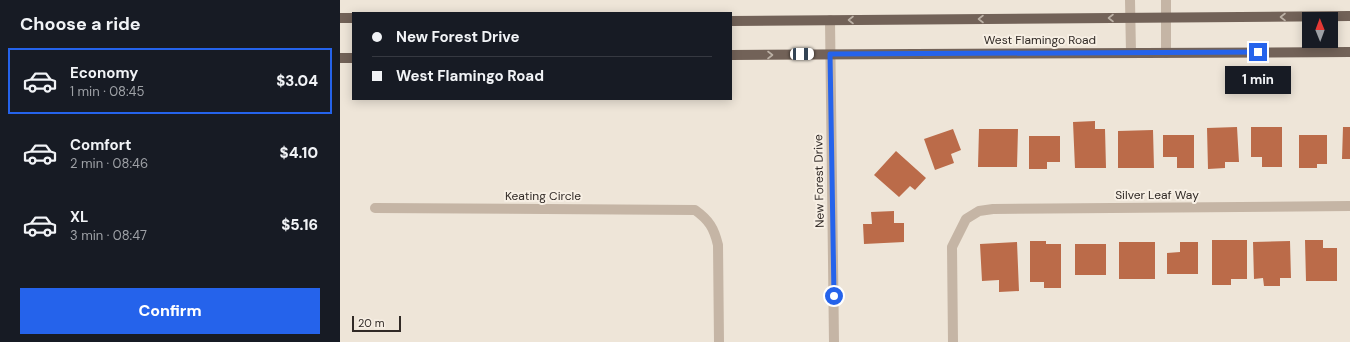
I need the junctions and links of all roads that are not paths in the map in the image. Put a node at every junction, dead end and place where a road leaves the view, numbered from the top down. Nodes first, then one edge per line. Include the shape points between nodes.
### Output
1 (1130, 0) edge
2 (1166, 0) edge
3 (1350, 16) edge
4 (1166, 17) junction
5 (340, 18) edge
6 (352, 18) edge
7 (1130, 18) junction
8 (732, 20) edge
9 (830, 20) junction
10 (1350, 52) edge
11 (1131, 53) junction
12 (1166, 53) junction
13 (830, 54) junction
14 (732, 55) edge
15 (340, 58) edge
16 (352, 58) edge
17 (1350, 206) edge
18 (375, 208) dead end
19 (719, 342) edge
20 (834, 342) edge
21 (953, 342) edge

1 - 7 street
2 - 4 street
3 -> 4 main road, West Flamingo Road
4 - 7 main road, West Flamingo Road
4 - 12 street
5 - 6 main road
7 -> 9 main road, West Flamingo Road
7 - 11 street
8 - 9 main road, West Flamingo Road
9 - 13 street, New Forest Drive
10 - 12 main road, West Flamingo Road
11 - 12 main road, West Flamingo Road
11 - 13 main road, West Flamingo Road
14 -> 13 main road, West Flamingo Road
13 - 20 street, New Forest Drive
15 - 16 main road
17 - 21 street, Silver Leaf Way via 980,211 966,219 952,247
18 - 19 street, Keating Circle via 695,210 707,218 715,230 718,245

